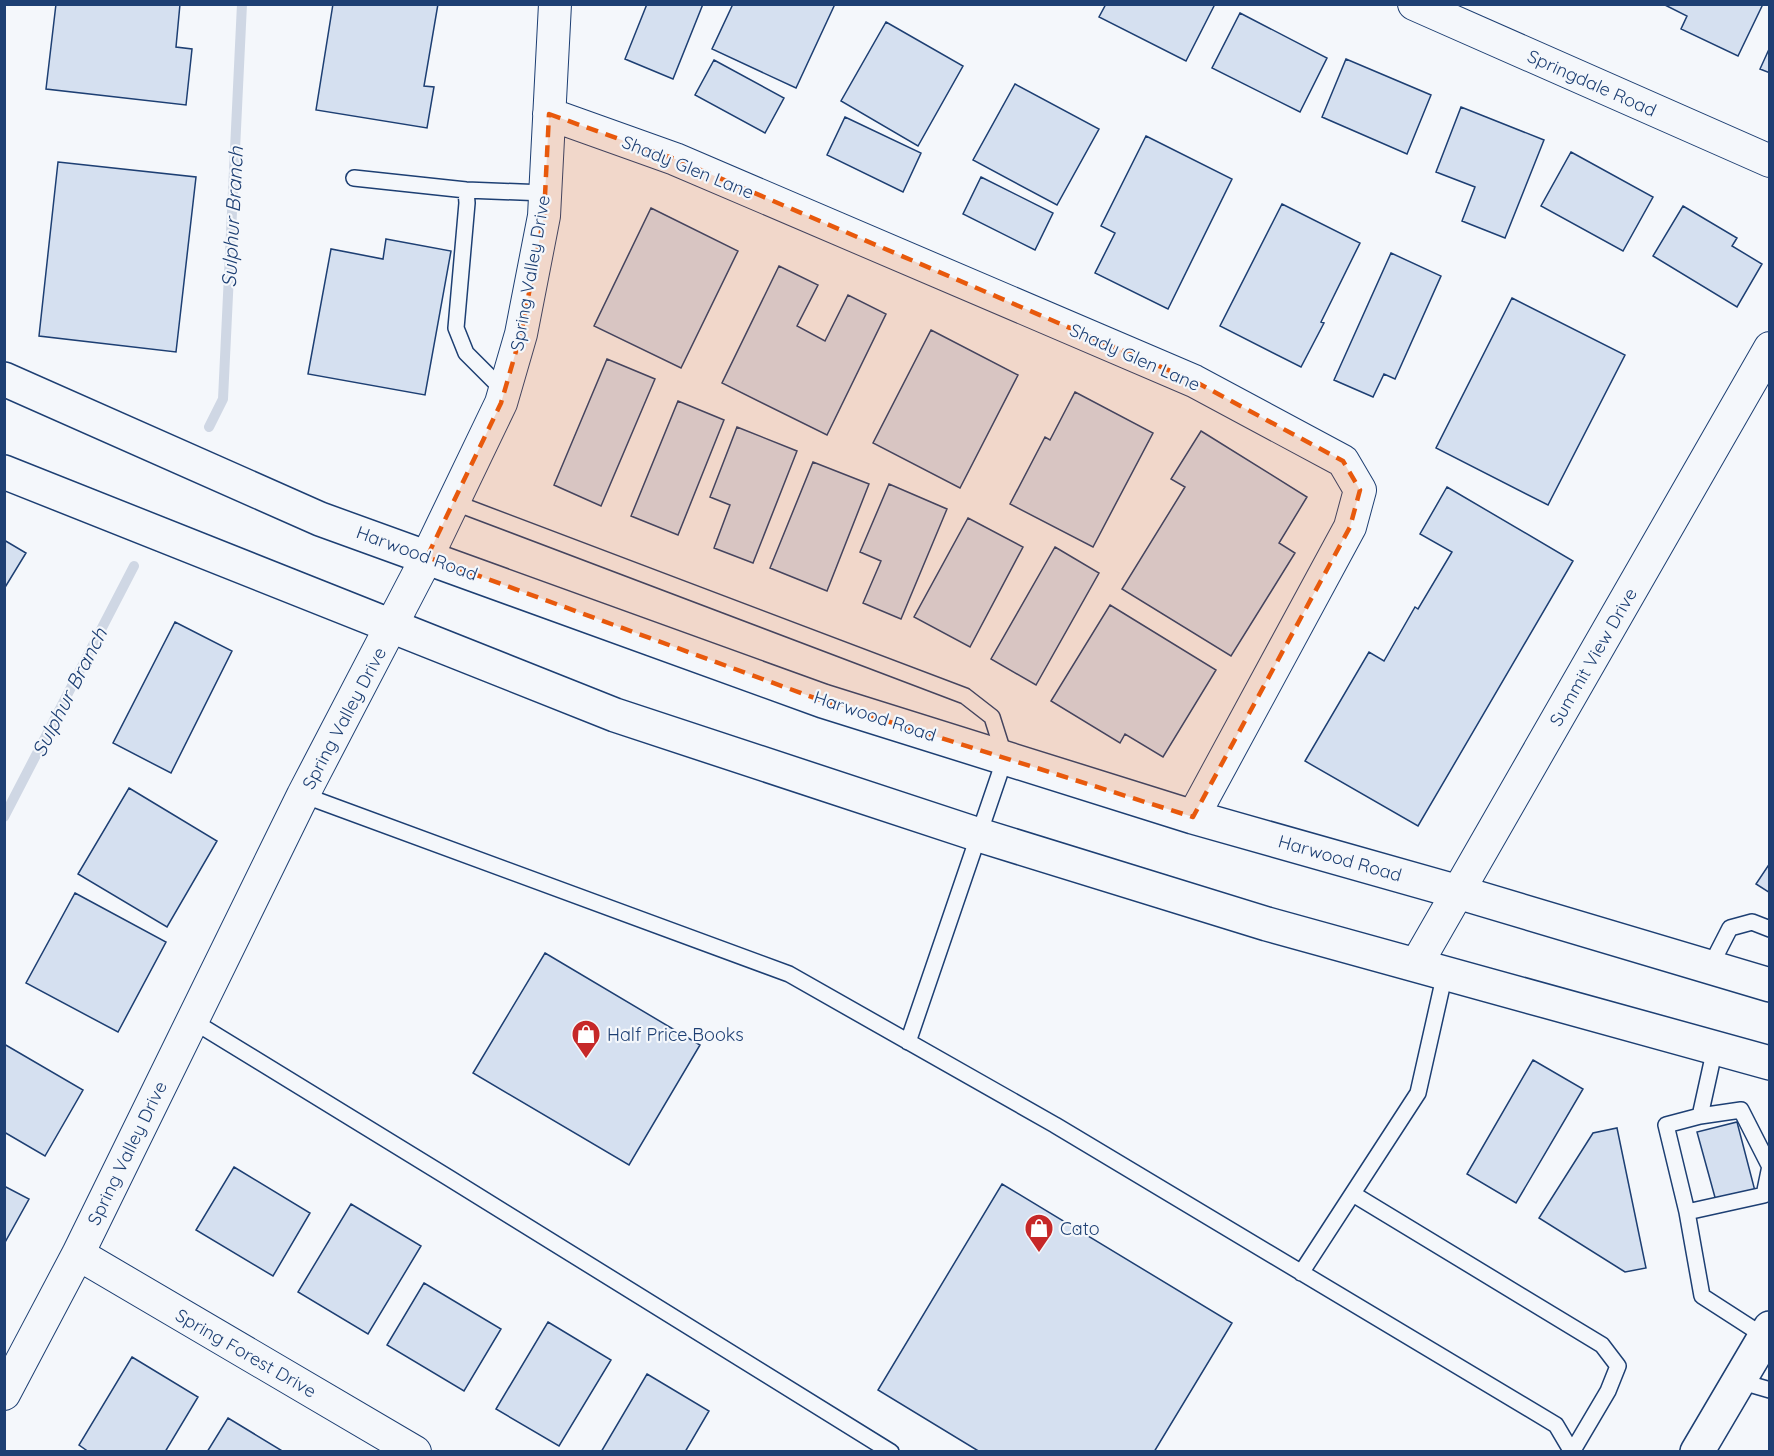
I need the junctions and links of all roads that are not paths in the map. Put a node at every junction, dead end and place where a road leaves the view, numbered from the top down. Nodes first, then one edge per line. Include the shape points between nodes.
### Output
1 (555, 4) edge
2 (1414, 4) edge
3 (549, 114) junction
4 (1770, 161) edge
5 (354, 178) dead end
6 (466, 190) junction
7 (545, 193) junction
8 (1770, 348) edge
9 (4, 379) edge
10 (504, 391) junction
11 (4, 472) edge
12 (453, 502) junction
13 (427, 556) junction
14 (392, 627) junction
15 (1005, 758) junction
16 (303, 795) junction
17 (1193, 817) junction
18 (979, 835) junction
19 (1458, 892) junction
20 (1770, 929) edge
21 (1710, 967) junction
22 (1430, 969) junction
23 (1770, 985) edge
24 (193, 1021) junction
25 (908, 1042) junction
26 (1716, 1048) junction
27 (1770, 1063) edge
28 (1700, 1116) junction
29 (1769, 1166) edge
30 (1353, 1194) junction
31 (1687, 1212) junction
32 (78, 1254) junction
33 (1301, 1273) junction
34 (1767, 1332) edge
35 (1738, 1381) junction
36 (1770, 1390) edge
37 (4, 1394) edge
38 (415, 1452) edge
39 (891, 1452) edge
40 (1572, 1452) edge
41 (1697, 1452) edge

1 - 3 street, Spring Valley Drive
2 - 4 street, Springdale Road
3 - 7 street, Spring Valley Drive
3 - 17 street, Shady Glen Lane via 675,159 1194,381 1343,462 1360,490 1350,527
5 - 6 lane
6 - 7 lane
6 - 10 lane via 456,328 466,353
7 - 10 street, Spring Valley Drive via 521,334
8 - 19 street, Summit View Drive
9 - 13 main road, Harwood Road via 320,519
10 - 12 street, Spring Valley Drive
11 - 14 main road
12 - 13 street, Spring Valley Drive
12 - 15 lane via 965,696 992,717
13 - 14 street, Spring Valley Drive
13 - 15 main road, Harwood Road via 823,701
14 - 16 street, Spring Valley Drive
14 - 18 main road via 615,715
15 - 17 main road, Harwood Road
15 - 18 lane
16 - 24 street, Spring Valley Drive
16 - 25 lane via 789,974
17 - 19 main road, Harwood Road
18 - 22 main road via 1267,924
18 - 25 lane
19 - 21 main road, Harwood Road
19 - 22 street, Summit View Drive
20 - 21 lane via 1752,922 1730,928
21 - 23 main road, Harwood Road
22 - 26 main road
22 - 30 lane via 1419,1093
24 - 32 street, Spring Valley Drive
24 - 39 lane
25 - 33 lane
26 - 27 main road
26 - 28 lane
28 - 29 lane via 1742,1110
28 - 31 lane via 1666,1125
29 - 31 lane via 1764,1195
30 - 33 lane
30 - 40 lane via 1602,1345 1618,1366
31 - 34 lane via 1702,1296
32 - 37 street, Spring Valley Drive
32 - 38 street, Spring Forest Drive
33 - 40 lane via 1556,1425
34 - 35 main road
35 - 36 lane
35 - 41 main road

